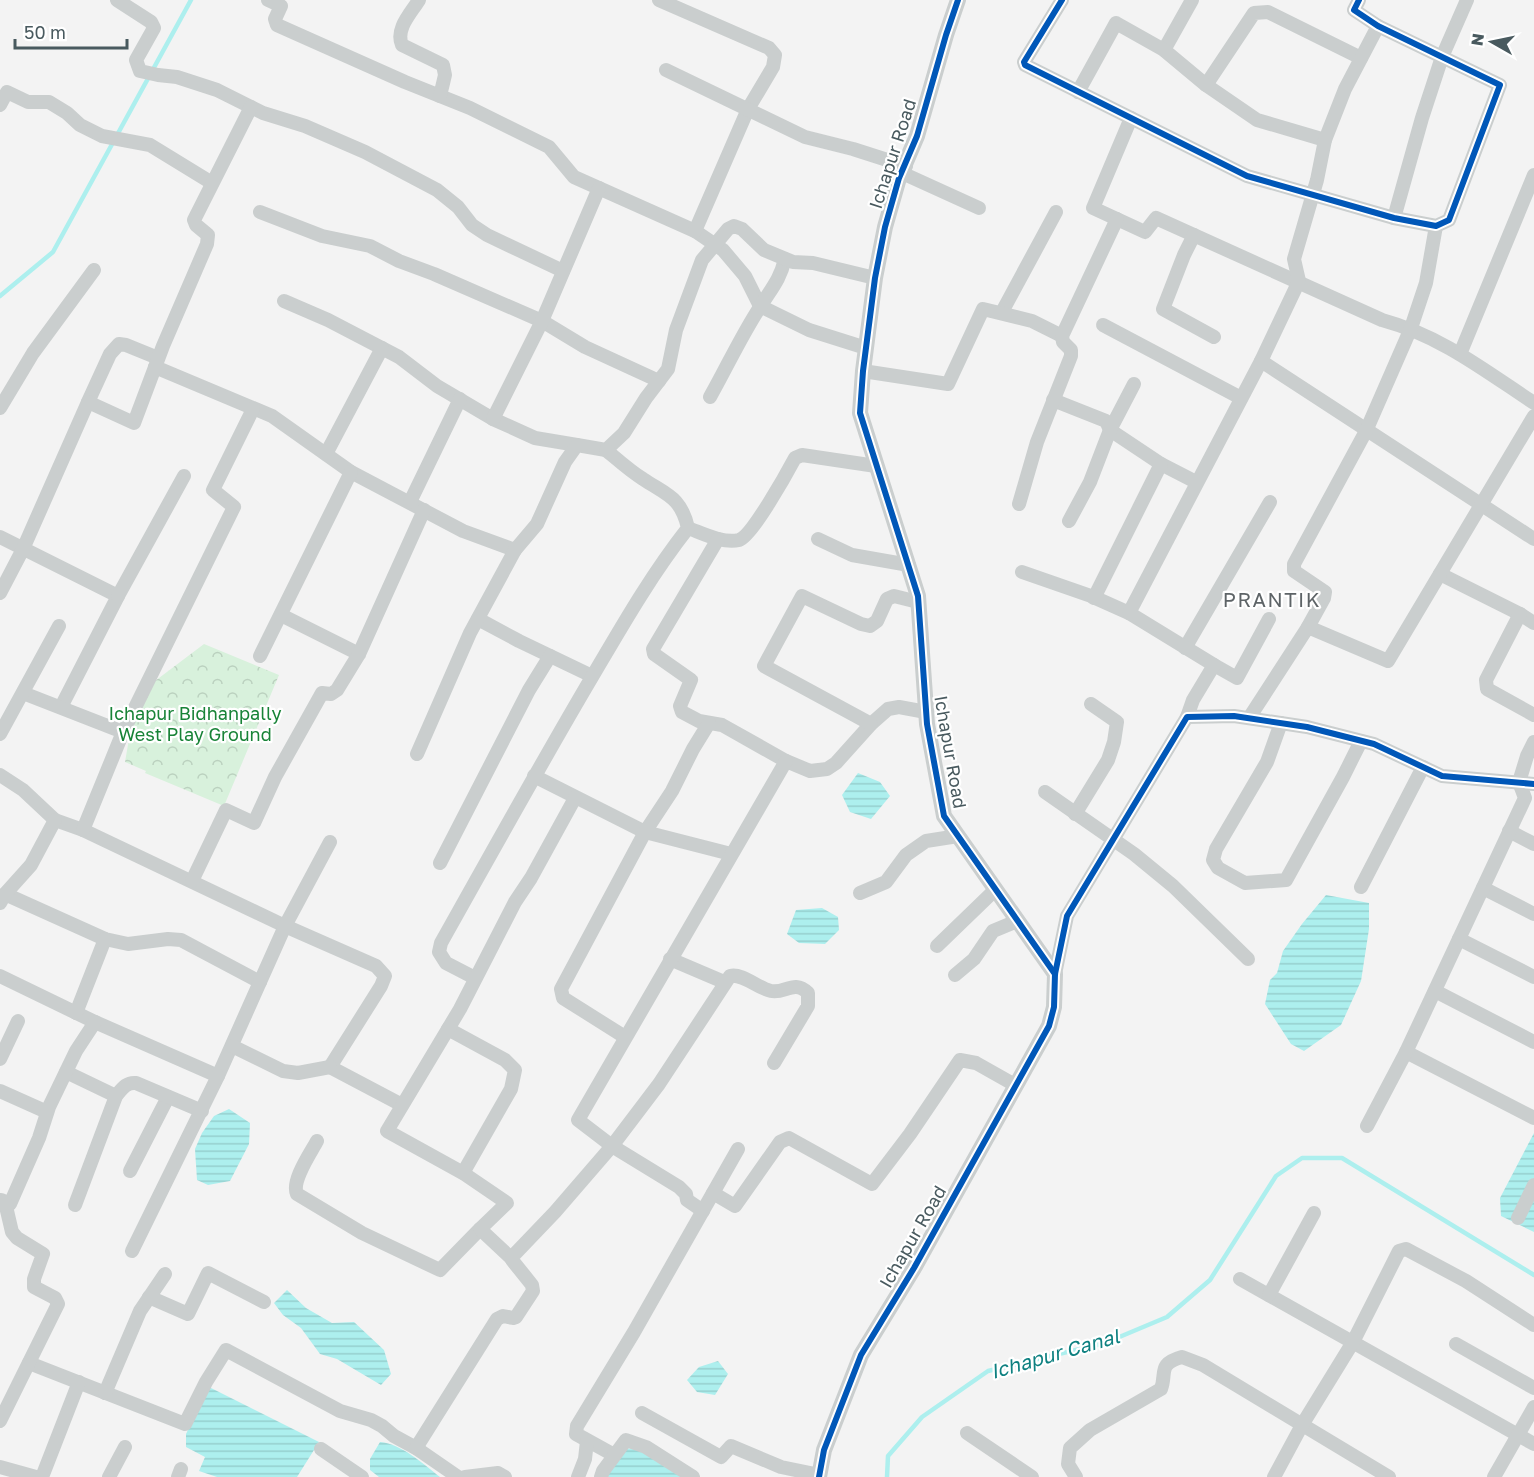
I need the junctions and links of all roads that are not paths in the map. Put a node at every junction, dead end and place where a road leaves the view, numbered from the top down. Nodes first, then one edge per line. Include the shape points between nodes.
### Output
1 (117, 0) edge
2 (268, 0) edge
3 (419, 0) edge
4 (659, 0) edge
5 (958, 0) edge
6 (1062, 0) edge
7 (1192, 0) edge
8 (1359, 0) edge
9 (1467, 0) edge
10 (684, 5) edge
11 (1378, 26) junction
12 (1164, 50) junction
13 (1442, 57) junction
14 (1361, 58) junction
15 (666, 70) dead end
16 (1206, 85) junction
17 (1078, 92) junction
18 (440, 96) junction
19 (0, 105) edge
20 (251, 107) junction
21 (748, 109) junction
22 (1131, 118) junction
23 (1325, 140) junction
24 (904, 170) junction
25 (1534, 175) edge
26 (212, 183) junction
27 (599, 188) junction
28 (1312, 194) junction
29 (979, 208) dead end
30 (260, 212) dead end
31 (1056, 212) dead end
32 (1394, 218) junction
33 (1118, 219) junction
34 (1436, 226) junction
35 (695, 231) junction
36 (1194, 236) junction
37 (715, 245) junction
38 (785, 259) junction
39 (94, 270) dead end
40 (563, 272) junction
41 (875, 278) junction
42 (1299, 281) junction
43 (284, 301) dead end
44 (760, 306) junction
45 (1002, 312) junction
46 (542, 321) junction
47 (1103, 326) dead end
48 (1411, 328) junction
49 (1062, 336) junction
50 (1214, 337) dead end
51 (382, 348) junction
52 (866, 348) junction
53 (1460, 354) junction
54 (1261, 361) junction
55 (157, 363) junction
56 (862, 371) junction
57 (659, 381) junction
58 (1134, 384) dead end
59 (710, 397) dead end
60 (1241, 398) junction
61 (460, 399) junction
62 (1053, 400) junction
63 (88, 402) junction
64 (1534, 403) edge
65 (0, 408) edge
66 (253, 409) junction
67 (1534, 416) edge
68 (493, 418) junction
69 (1110, 430) junction
70 (1365, 430) junction
71 (578, 445) junction
72 (606, 450) junction
73 (326, 454) junction
74 (1161, 464) junction
75 (876, 466) junction
76 (351, 472) junction
77 (184, 476) dead end
78 (1196, 482) junction
79 (410, 502) junction
80 (1270, 502) dead end
81 (1019, 504) dead end
82 (1481, 506) junction
83 (424, 510) junction
84 (1069, 521) dead end
85 (688, 528) junction
86 (0, 537) edge
87 (718, 539) junction
88 (818, 539) dead end
89 (1534, 539) edge
90 (23, 549) junction
91 (515, 550) junction
92 (909, 565) junction
93 (1022, 572) dead end
94 (1440, 574) junction
95 (0, 593) edge
96 (118, 596) junction
97 (1094, 597) junction
98 (918, 602) junction
99 (1129, 613) junction
100 (1520, 614) junction
101 (281, 615) junction
102 (478, 619) junction
103 (1269, 619) dead end
104 (1534, 623) edge
105 (59, 626) dead end
106 (1308, 627) junction
107 (1185, 648) junction
108 (358, 654) junction
109 (260, 656) dead end
110 (550, 656) junction
111 (1214, 665) junction
112 (592, 676) junction
113 (23, 693) junction
114 (1091, 704) dead end
115 (61, 707) junction
116 (926, 711) junction
117 (1534, 714) edge
118 (1187, 717) junction
119 (1249, 718) junction
120 (709, 723) junction
121 (1281, 723) junction
122 (871, 724) junction
123 (123, 732) junction
124 (0, 734) edge
125 (1361, 741) junction
126 (1534, 742) edge
127 (417, 754) dead end
128 (786, 761) junction
129 (1423, 767) junction
130 (0, 776) edge
131 (534, 776) junction
132 (1519, 782) junction
133 (1534, 784) edge
134 (1045, 792) dead end
135 (575, 798) junction
136 (1075, 814) junction
137 (56, 820) junction
138 (83, 830) junction
139 (645, 831) junction
140 (1509, 831) junction
141 (958, 836) junction
142 (1113, 841) junction
143 (330, 842) dead end
144 (1534, 844) edge
145 (731, 854) junction
146 (440, 863) dead end
147 (192, 881) junction
148 (1361, 887) dead end
149 (1483, 888) junction
150 (996, 889) junction
151 (860, 893) dead end
152 (2, 898) edge
153 (1534, 914) edge
154 (1017, 921) junction
155 (285, 926) junction
156 (105, 939) junction
157 (1459, 939) junction
158 (937, 946) dead end
159 (670, 959) junction
160 (1248, 959) dead end
161 (1055, 974) junction
162 (0, 975) edge
163 (955, 975) dead end
164 (1534, 977) edge
165 (475, 978) junction
166 (260, 982) junction
167 (724, 982) junction
168 (1435, 991) junction
169 (76, 1013) junction
170 (18, 1021) dead end
171 (95, 1022) junction
172 (448, 1029) junction
173 (626, 1037) junction
174 (1534, 1042) edge
175 (232, 1046) junction
176 (1406, 1052) junction
177 (0, 1059) edge
178 (774, 1063) dead end
179 (330, 1067) junction
180 (66, 1072) junction
181 (218, 1076) junction
182 (1015, 1085) junction
183 (0, 1091) edge
184 (116, 1096) junction
185 (168, 1096) junction
186 (402, 1105) junction
187 (202, 1110) junction
188 (47, 1112) junction
189 (1534, 1118) edge
190 (1366, 1126) dead end
191 (317, 1141) dead end
192 (612, 1146) junction
193 (738, 1149) dead end
194 (130, 1171) dead end
195 (463, 1173) junction
196 (1534, 1185) edge
197 (713, 1193) junction
198 (3, 1200) edge
199 (75, 1204) dead end
200 (703, 1211) junction
201 (1314, 1213) dead end
202 (1518, 1218) dead end
203 (480, 1228) junction
204 (132, 1251) dead end
205 (512, 1259) junction
206 (165, 1274) dead end
207 (1240, 1279) dead end
208 (1269, 1295) junction
209 (149, 1297) junction
210 (264, 1302) dead end
211 (1534, 1325) edge
212 (1353, 1342) junction
213 (1456, 1344) dead end
214 (28, 1363) junction
215 (79, 1382) junction
216 (1534, 1388) edge
217 (105, 1393) junction
218 (1534, 1407) edge
219 (642, 1413) dead end
220 (0, 1420) edge
221 (1302, 1425) junction
222 (967, 1433) dead end
223 (1518, 1435) junction
224 (588, 1441) junction
225 (1534, 1444) edge
226 (125, 1447) dead end
227 (416, 1448) junction
228 (321, 1449) dead end
229 (614, 1455) junction
230 (0, 1467) edge
231 (820, 1476) edge
232 (36, 1477) edge
233 (42, 1477) edge
234 (109, 1477) edge
235 (362, 1477) edge
236 (458, 1477) edge
237 (465, 1477) edge
238 (506, 1477) edge
239 (578, 1477) edge
240 (601, 1477) edge
241 (693, 1477) edge
242 (1032, 1477) edge
243 (1077, 1477) edge
244 (1274, 1477) edge
245 (1389, 1477) edge
246 (1494, 1477) edge

1 - 20 street via 154,28 136,60 140,71 177,76
2 - 18 street via 281,6 275,18 277,25
3 - 18 street via 399,37 402,45 443,65
4 - 10 street
5 - 24 street, Ichapur Road
6 - 17 street via 1024,63
7 - 12 street
8 - 11 street via 1354,10
9 - 13 street
10 - 21 street via 769,48 775,55 773,67
11 - 13 street
11 - 14 street
12 - 16 street
12 - 17 street via 1116,22
13 - 32 street
13 - 34 street via 1500,85 1449,220
14 - 16 street via 1268,12 1254,13
14 - 23 street
15 - 21 street
16 - 23 street via 1257,120
17 - 22 street
18 - 27 street via 549,147 574,177
19 - 26 street via 6,92 28,102 49,102 102,136 150,145
20 - 26 street
20 - 40 street via 305,126 421,180 449,198 472,225 487,235
21 - 24 street via 805,137 853,148
21 - 35 street
22 - 28 street via 1247,176
22 - 33 street via 1093,208
23 - 28 street
24 - 29 street
24 - 41 street, Ichapur Road via 885,227
25 - 53 street
26 - 55 street via 194,219 208,235 207,244
27 - 35 street
27 - 40 street
28 - 32 street
28 - 42 street via 1294,259
30 - 46 street via 322,236 370,246
31 - 45 street
32 - 34 street
33 - 36 street via 1145,232 1156,218
33 - 49 street
34 - 48 street via 1426,283
35 - 37 street
36 - 42 street
36 - 50 street via 1163,309
37 - 38 street via 734,226 764,250
37 - 44 street via 745,276
37 - 57 street via 702,260 676,330 668,369
38 - 41 street
38 - 44 street via 781,275
39 - 65 street via 29,360
40 - 46 street
41 - 52 street, Ichapur Road
42 - 48 street via 1382,320
42 - 54 street
43 - 51 street
44 - 52 street via 808,330
44 - 59 street
45 - 49 street
45 - 56 street via 982,310 948,384
46 - 57 street
46 - 68 street
47 - 60 street
48 - 53 street
48 - 70 street
49 - 62 street via 1072,353
51 - 61 street
51 - 73 street
52 - 56 street, Ichapur Road
53 - 64 street
54 - 60 street
54 - 70 street
55 - 63 street via 119,344 110,354
55 - 63 street via 134,423
55 - 66 street
56 - 75 street, Ichapur Road via 860,413
57 - 72 street via 624,433
58 - 69 street
60 - 78 street
61 - 68 street
61 - 79 street
62 - 69 street via 1106,421
62 - 81 street
63 - 90 street
66 - 73 street via 272,416
66 - 123 street via 213,490 234,507
67 - 82 street
68 - 71 street via 535,438
69 - 74 street
69 - 84 street via 1090,482
70 - 82 street
70 - 106 street via 1294,564 1294,571 1325,591
71 - 72 street
71 - 91 street via 565,462 537,524
72 - 85 street via 642,479 673,496 685,512
73 - 76 street
74 - 78 street
74 - 97 street
75 - 87 street via 798,456 747,534 738,540
75 - 92 street, Ichapur Road
76 - 79 street
76 - 101 street
77 - 96 street
78 - 99 street
79 - 83 street
80 - 107 street
82 - 89 street
82 - 94 street
83 - 91 street via 463,531
83 - 108 street
85 - 87 street
85 - 112 street via 662,561
86 - 90 street
87 - 120 street via 652,651 691,680 680,710 699,722
88 - 92 street via 852,555
90 - 95 street
90 - 96 street
91 - 102 street
92 - 98 street, Ichapur Road
93 - 97 street
94 - 100 street
94 - 106 street via 1388,661
96 - 115 street
97 - 99 street
98 - 116 street, Ichapur Road
98 - 122 street via 894,596 887,599 877,621 870,626 802,596 764,666
99 - 107 street
100 - 104 street
100 - 117 street via 1485,686
101 - 108 street
101 - 109 street
102 - 110 street
102 - 127 street
103 - 111 street via 1237,678
105 - 113 street
106 - 119 street
107 - 111 street
108 - 147 street via 337,690 322,693 254,823 226,810
110 - 112 street
110 - 146 street
111 - 118 street
112 - 131 street
113 - 115 street
113 - 124 street
114 - 136 street via 1117,722 1108,760
115 - 123 street
116 - 122 street via 894,707
116 - 141 street, Ichapur Road via 944,816
118 - 119 street
118 - 142 street
119 - 121 street
120 - 128 street via 722,725
120 - 139 street
121 - 125 street
121 - 125 street via 1267,762 1213,860 1218,868 1245,883 1286,880
122 - 128 street via 827,769 810,771
123 - 138 street
125 - 129 street
126 - 132 street
128 - 145 street
129 - 132 street via 1442,776
129 - 148 street
130 - 137 street via 23,790
131 - 135 street
131 - 165 street via 441,943 439,952 446,963
132 - 133 street
132 - 140 street via 1525,798
134 - 136 street
135 - 139 street
135 - 165 street
136 - 142 street
137 - 138 street
137 - 152 street via 31,865
138 - 147 street
139 - 145 street
139 - 173 street via 561,991 563,998
140 - 144 street
140 - 149 street
141 - 150 street, Ichapur Road
141 - 151 street via 926,842 906,855 886,882
142 - 160 street via 1173,886
142 - 161 street via 1067,916
143 - 155 street
145 - 159 street
147 - 155 street
149 - 153 street
149 - 157 street
150 - 154 street, Ichapur Road
150 - 158 street
152 - 156 street
154 - 161 street, Ichapur Road
154 - 163 street via 993,931 974,959
155 - 166 street
155 - 179 street via 376,966 385,976
156 - 166 street via 128,944 181,940
156 - 169 street
157 - 164 street
157 - 168 street
159 - 167 street
159 - 173 street
161 - 182 street, Ichapur Road via 1049,1026
162 - 169 street
165 - 172 street
166 - 175 street
167 - 178 street via 733,974 770,991 795,987 808,993 808,1006
167 - 192 street via 659,1084
168 - 174 street
168 - 176 street
169 - 171 street
170 - 177 street
171 - 180 street
171 - 181 street
172 - 186 street
172 - 195 street via 505,1059 515,1070 511,1089
173 - 192 street via 578,1120
175 - 179 street via 284,1071
175 - 181 street
176 - 189 street
176 - 190 street
179 - 186 street
180 - 184 street
180 - 188 street
181 - 187 street
182 - 197 street via 976,1063 960,1060 872,1184 789,1138 780,1142 735,1206
182 - 231 street, Ichapur Road via 861,1355 824,1450
183 - 188 street
184 - 185 street via 132,1083
184 - 199 street
185 - 187 street
185 - 194 street
186 - 195 street via 387,1131
187 - 204 street
188 - 198 street via 10,1204
191 - 203 street via 296,1180 295,1191 362,1233 440,1270
192 - 200 street via 679,1187 687,1200
192 - 205 street
193 - 197 street
195 - 203 street via 507,1203
196 - 202 street
197 - 200 street
198 - 214 street via 14,1235 43,1254 34,1287 55,1298 58,1304
200 - 224 street via 577,1426 576,1434
201 - 208 street
203 - 205 street
205 - 227 street via 532,1285 532,1293 516,1317 497,1319
206 - 209 street
207 - 208 street
208 - 212 street
209 - 210 street via 188,1314 208,1273
209 - 217 street
211 - 212 street via 1466,1281 1402,1249
212 - 221 street
212 - 223 street
213 - 216 street
214 - 215 street
214 - 220 street
215 - 217 street
215 - 233 street
217 - 227 street via 185,1424 226,1350 340,1410 382,1426
218 - 223 street
219 - 231 street via 721,1457 731,1446 781,1467
221 - 243 street via 1203,1365 1182,1357 1165,1368 1161,1389 1089,1430 1070,1448 1068,1464
221 - 244 street
221 - 245 street
222 - 242 street
223 - 225 street
223 - 246 street
224 - 229 street
224 - 239 street
226 - 234 street
227 - 236 street
228 - 235 street
229 - 240 street
229 - 241 street via 626,1440 646,1447
230 - 232 street
237 - 238 street via 498,1473

